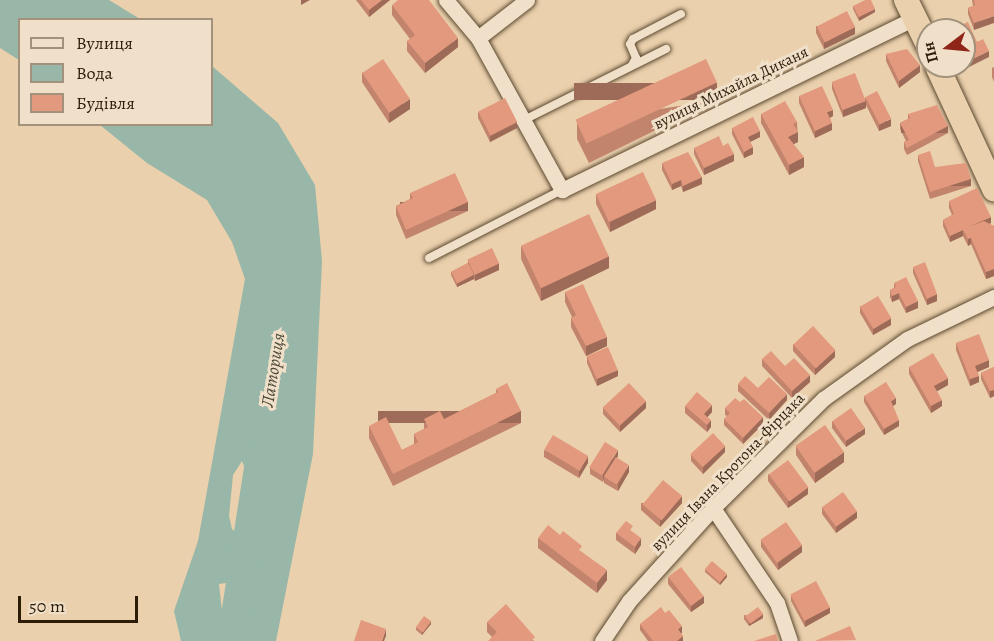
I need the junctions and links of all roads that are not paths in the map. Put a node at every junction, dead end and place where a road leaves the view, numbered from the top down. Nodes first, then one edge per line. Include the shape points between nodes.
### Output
1 (446, 0) edge
2 (526, 0) edge
3 (911, 9) edge
4 (681, 14) dead end
5 (478, 38) junction
6 (666, 49) dead end
7 (631, 66) junction
8 (943, 78) edge
9 (524, 120) junction
10 (994, 189) edge
11 (562, 190) junction
12 (429, 258) dead end
13 (994, 297) edge
14 (713, 508) junction
15 (605, 637) edge
16 (790, 641) edge

1 - 5 street
2 - 5 street
3 - 11 street, вулиця Михайла Диканя
4 - 7 lane via 633,39 630,44 636,58
5 - 9 street
6 - 7 lane
7 - 9 lane
8 - 10 highway
9 - 11 street
11 - 12 lane, вулиця Михайла Диканя
13 - 14 street, вулиця Івана Кротона-Фірцака via 907,339 823,399
14 - 15 street, вулиця Івана Кротона-Фірцака via 629,601
14 - 16 street via 777,603

